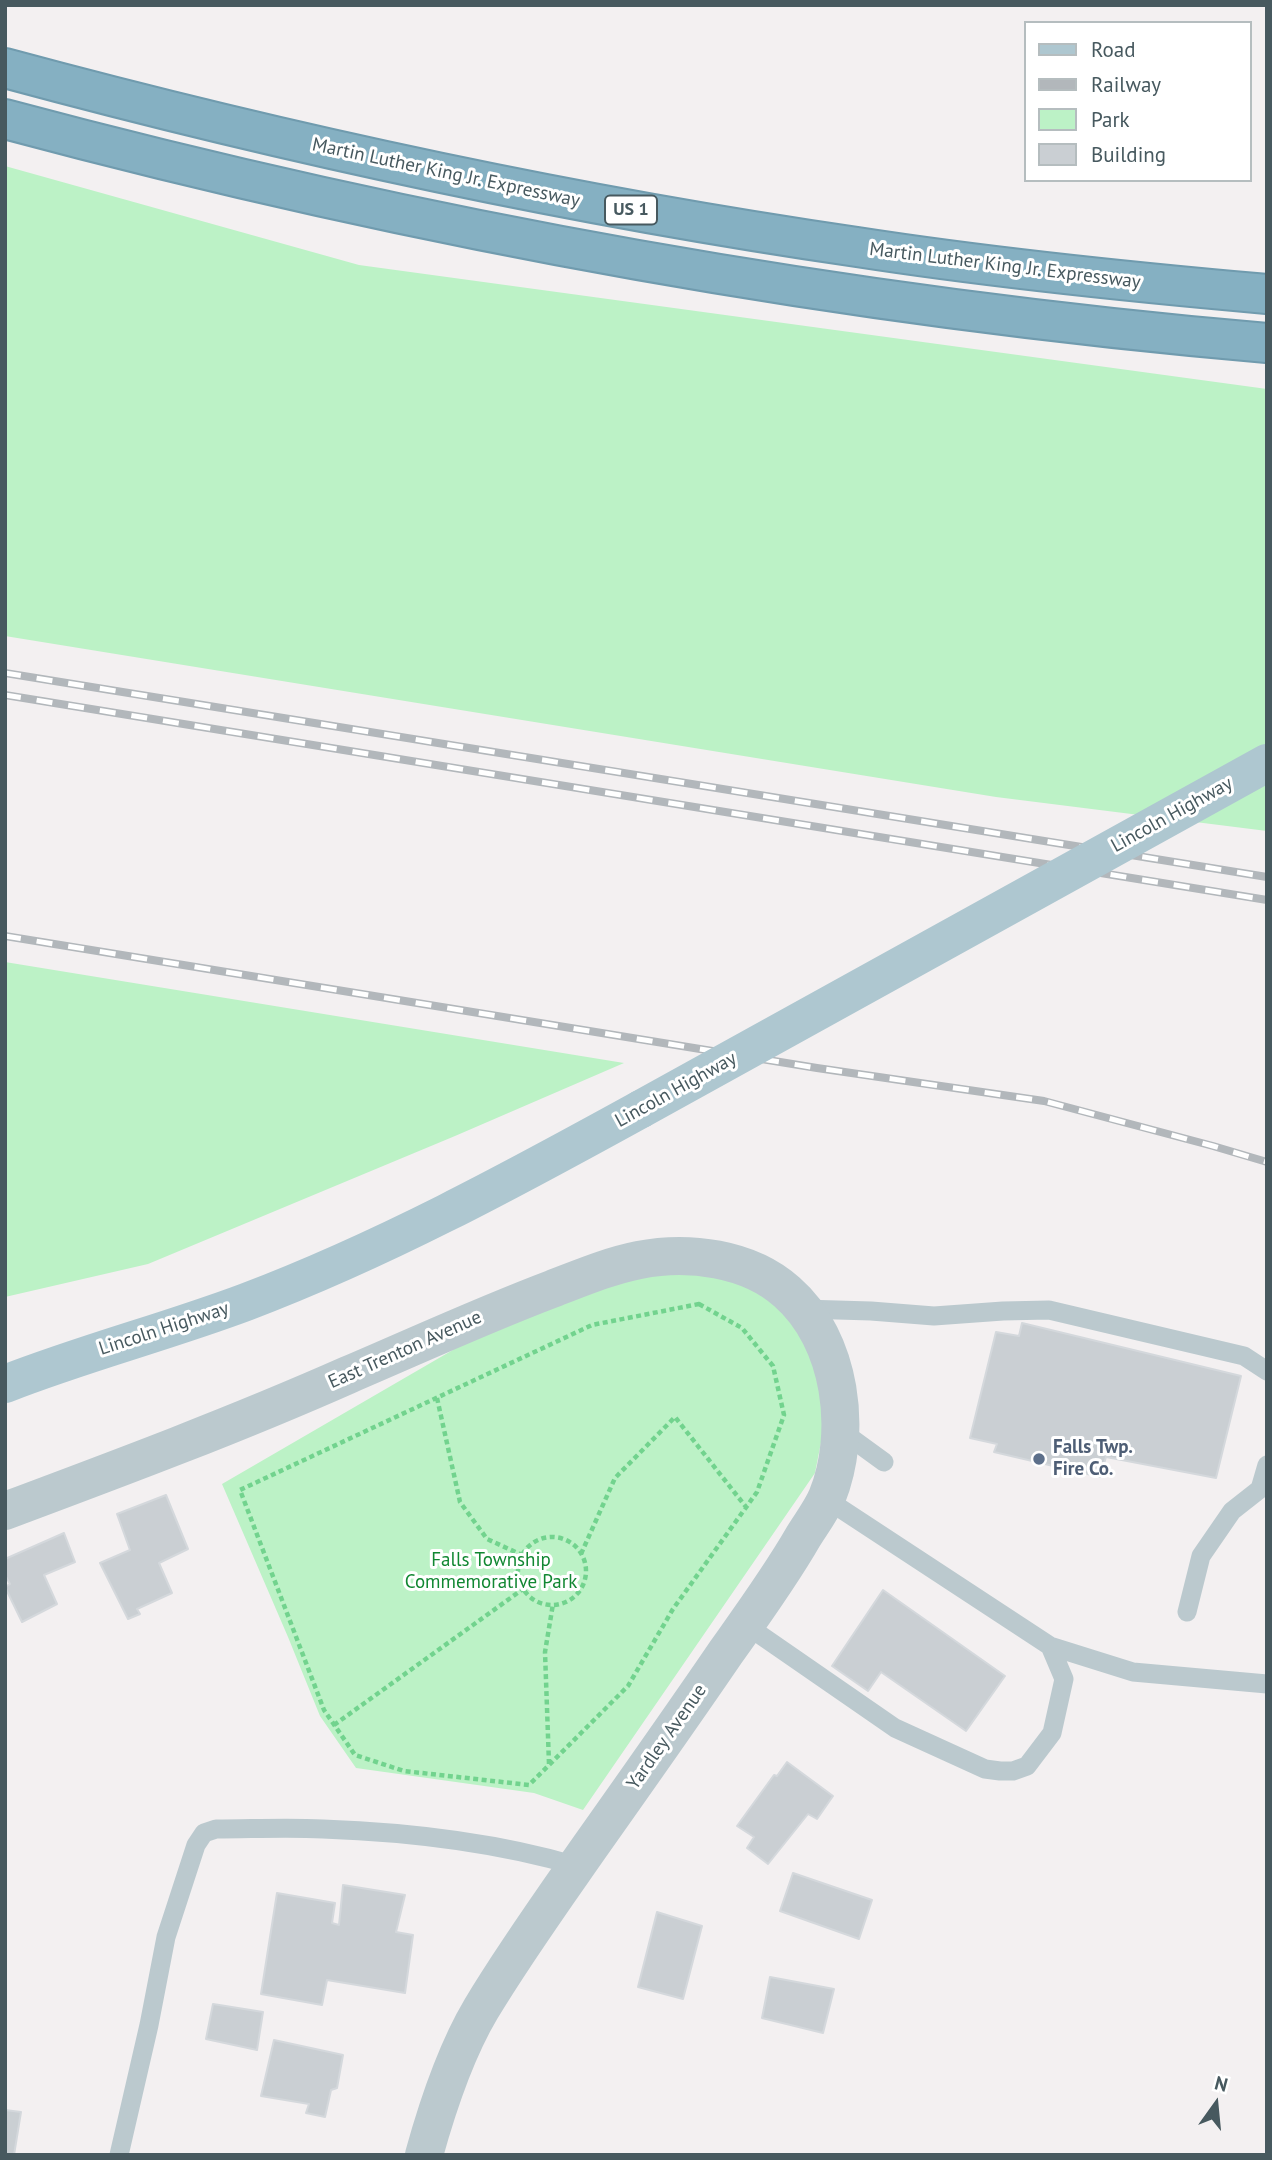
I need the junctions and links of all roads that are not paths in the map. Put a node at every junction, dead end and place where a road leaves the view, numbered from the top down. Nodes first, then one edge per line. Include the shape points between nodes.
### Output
1 (5, 68) edge
2 (5, 119) edge
3 (1267, 294) edge
4 (1267, 343) edge
5 (1267, 763) edge
6 (803, 1309) junction
7 (61, 1362) junction
8 (5, 1368) edge
9 (1267, 1371) edge
10 (5, 1384) edge
11 (841, 1430) junction
12 (884, 1462) dead end
13 (1267, 1465) edge
14 (826, 1499) junction
15 (5, 1511) edge
16 (1187, 1612) dead end
17 (746, 1625) junction
18 (1050, 1646) junction
19 (1267, 1684) edge
20 (577, 1866) junction
21 (119, 2155) edge
22 (424, 2155) edge

1 - 3 highway, Martin Luther King Jr. Expressway / US 1 via 257,133 558,197 1006,268
2 - 4 highway via 246,180 576,250 1000,316
5 - 7 main road, Lincoln Highway, bridge via 503,1185 330,1268 246,1302
6 - 9 lane via 934,1316 1049,1310 1244,1356
6 - 11 street, Yardley Avenue via 833,1367
6 - 15 street, East Trenton Avenue via 786,1291 759,1274 728,1262 695,1256 615,1265 505,1306 248,1419
7 - 8 main road, Lincoln Highway
7 - 10 main road, Lincoln Highway
11 - 12 lane
11 - 14 street, Yardley Avenue
13 - 16 lane via 1260,1489 1232,1511 1201,1556
14 - 17 street, Yardley Avenue
14 - 18 lane
17 - 18 lane via 895,1728 985,1769 1000,1771 1027,1766 1052,1733 1064,1679
17 - 20 street, Yardley Avenue
18 - 19 lane via 1133,1672
20 - 21 lane via 445,1839 323,1829 216,1829 204,1833 166,1937
20 - 22 street, Yardley Avenue via 478,2013 449,2078

